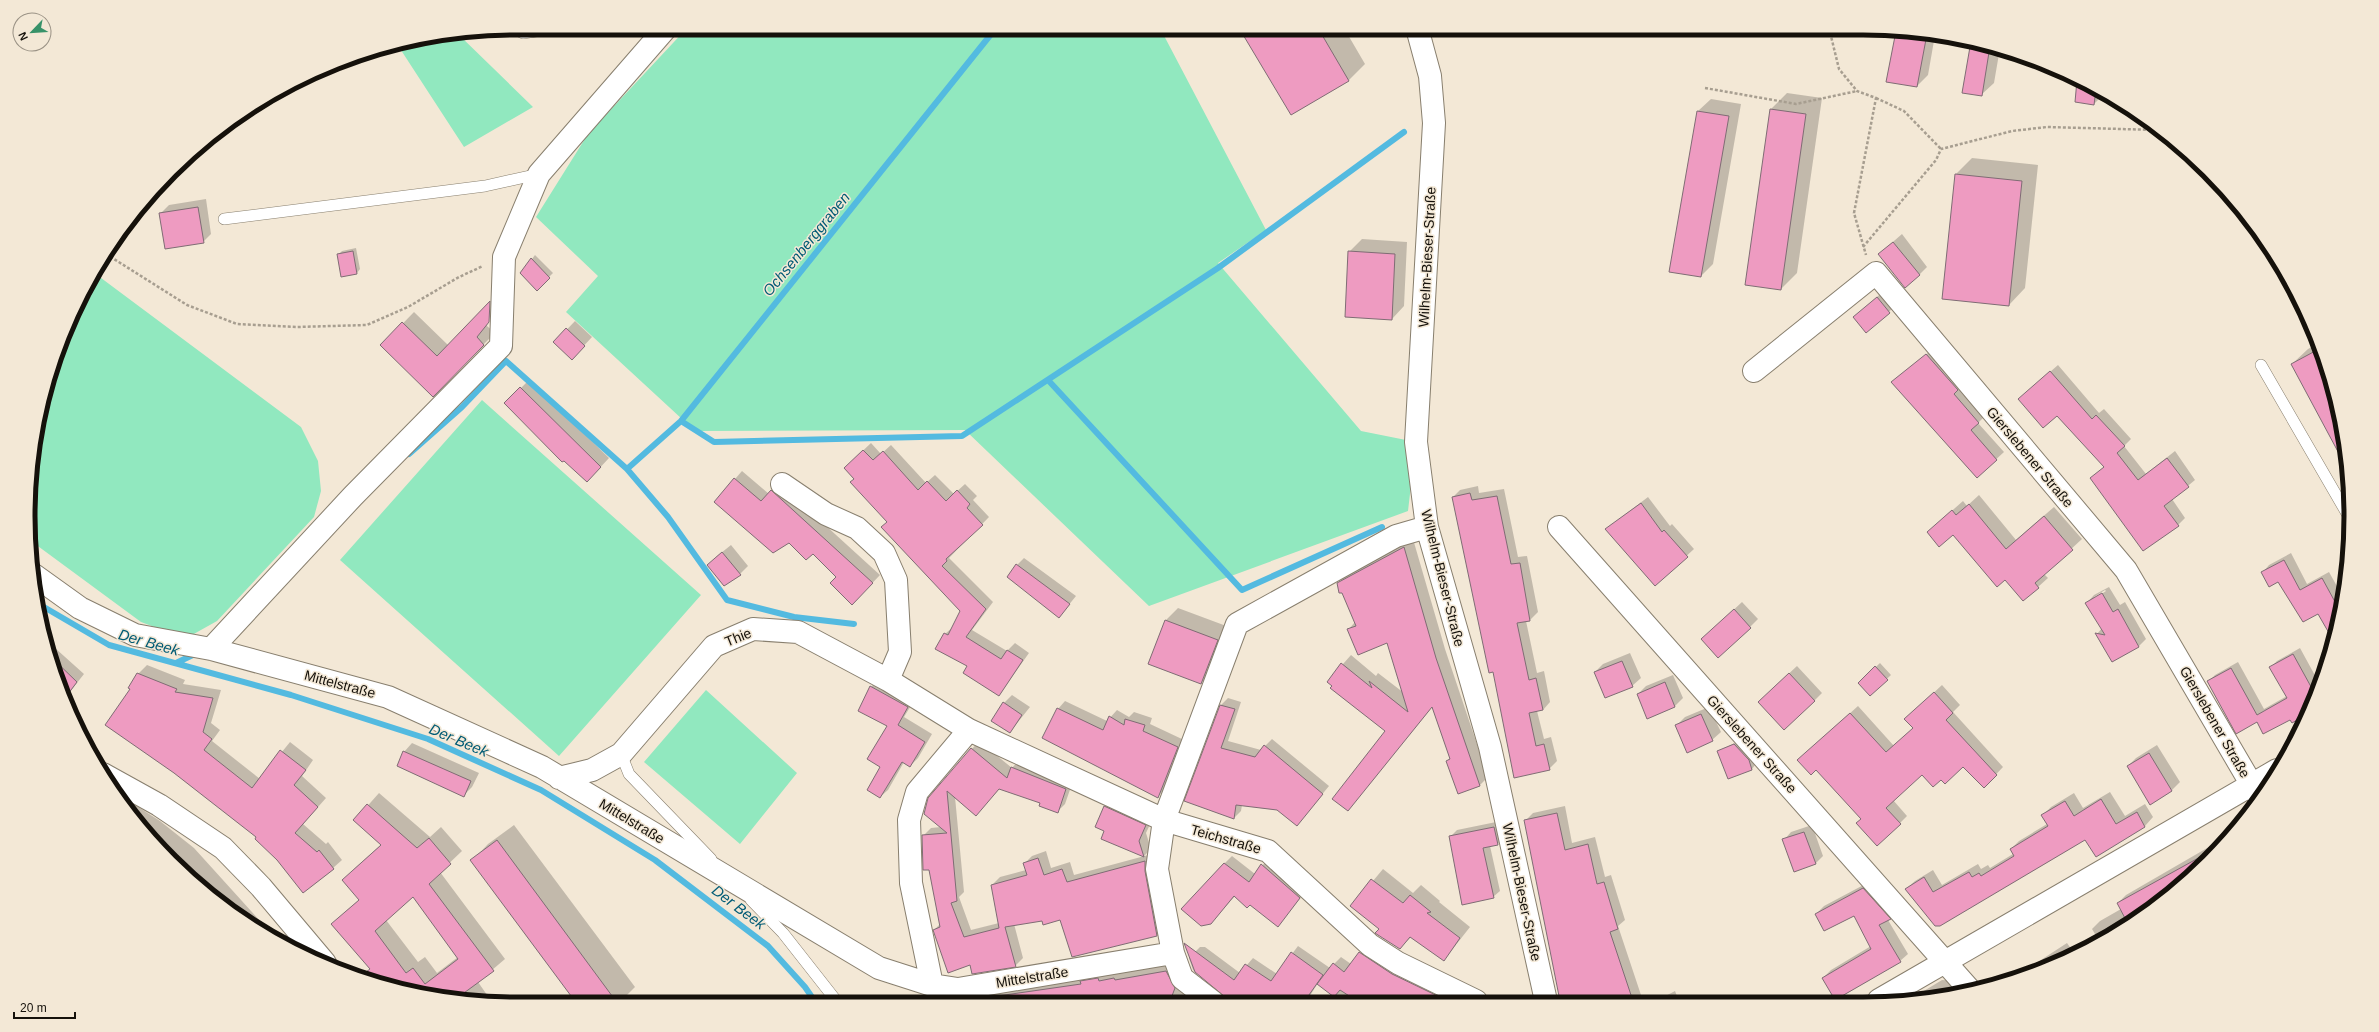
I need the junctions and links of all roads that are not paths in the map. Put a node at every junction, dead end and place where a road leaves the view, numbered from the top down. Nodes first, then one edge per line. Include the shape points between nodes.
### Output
1 (660, 35) edge
2 (1419, 35) edge
3 (539, 174) junction
4 (224, 219) dead end
5 (2261, 365) dead end
6 (1754, 371) dead end
7 (782, 484) dead end
8 (2344, 508) edge
9 (1427, 527) junction
10 (1559, 527) dead end
11 (39, 579) edge
12 (210, 649) junction
13 (888, 680) junction
14 (969, 730) junction
15 (621, 754) junction
16 (559, 778) junction
17 (114, 780) edge
18 (2255, 792) edge
19 (1164, 820) junction
20 (731, 880) junction
21 (317, 953) edge
22 (1173, 953) junction
23 (1945, 962) junction
24 (932, 985) junction
25 (1967, 986) edge
26 (1191, 996) edge
27 (1885, 996) edge
28 (833, 997) edge
29 (1468, 997) edge
30 (1545, 997) edge

1 - 3 street
2 - 9 street, Wilhelm-Bieser-Straße via 1430,76 1434,123 1416,442
3 - 4 lane via 485,186
3 - 12 street via 504,257 501,346 353,496
5 - 8 lane
6 - 18 street, Gierslebener Straße via 1876,273 2126,570
7 - 13 street via 826,514 857,528 884,553 896,580 900,652
9 - 19 street via 1396,536 1237,624
9 - 30 street, Wilhelm-Bieser-Straße via 1490,747
10 - 23 street, Gierslebener Straße
11 - 12 street, Mittelstraße via 80,608 135,635
12 - 16 street, Mittelstraße via 388,697 542,767
13 - 14 street, Thie
13 - 15 street, Thie via 798,632 753,629 714,646
14 - 19 street, Teichstraße
14 - 24 street via 916,792 909,820 911,883
15 - 16 street, Thie via 592,770
15 - 20 lane via 629,774
16 - 20 street, Mittelstraße
17 - 21 street via 159,805 223,848 261,887
18 - 23 street, Gierslebener Straße
19 - 22 street via 1157,869
19 - 29 street, Teichstraße via 1268,851 1370,945 1398,963
20 - 24 street, Mittelstraße via 879,968
20 - 28 lane via 783,933
22 - 24 street, Mittelstraße via 958,989
22 - 26 street
23 - 25 street
23 - 27 street, Gierslebener Straße

